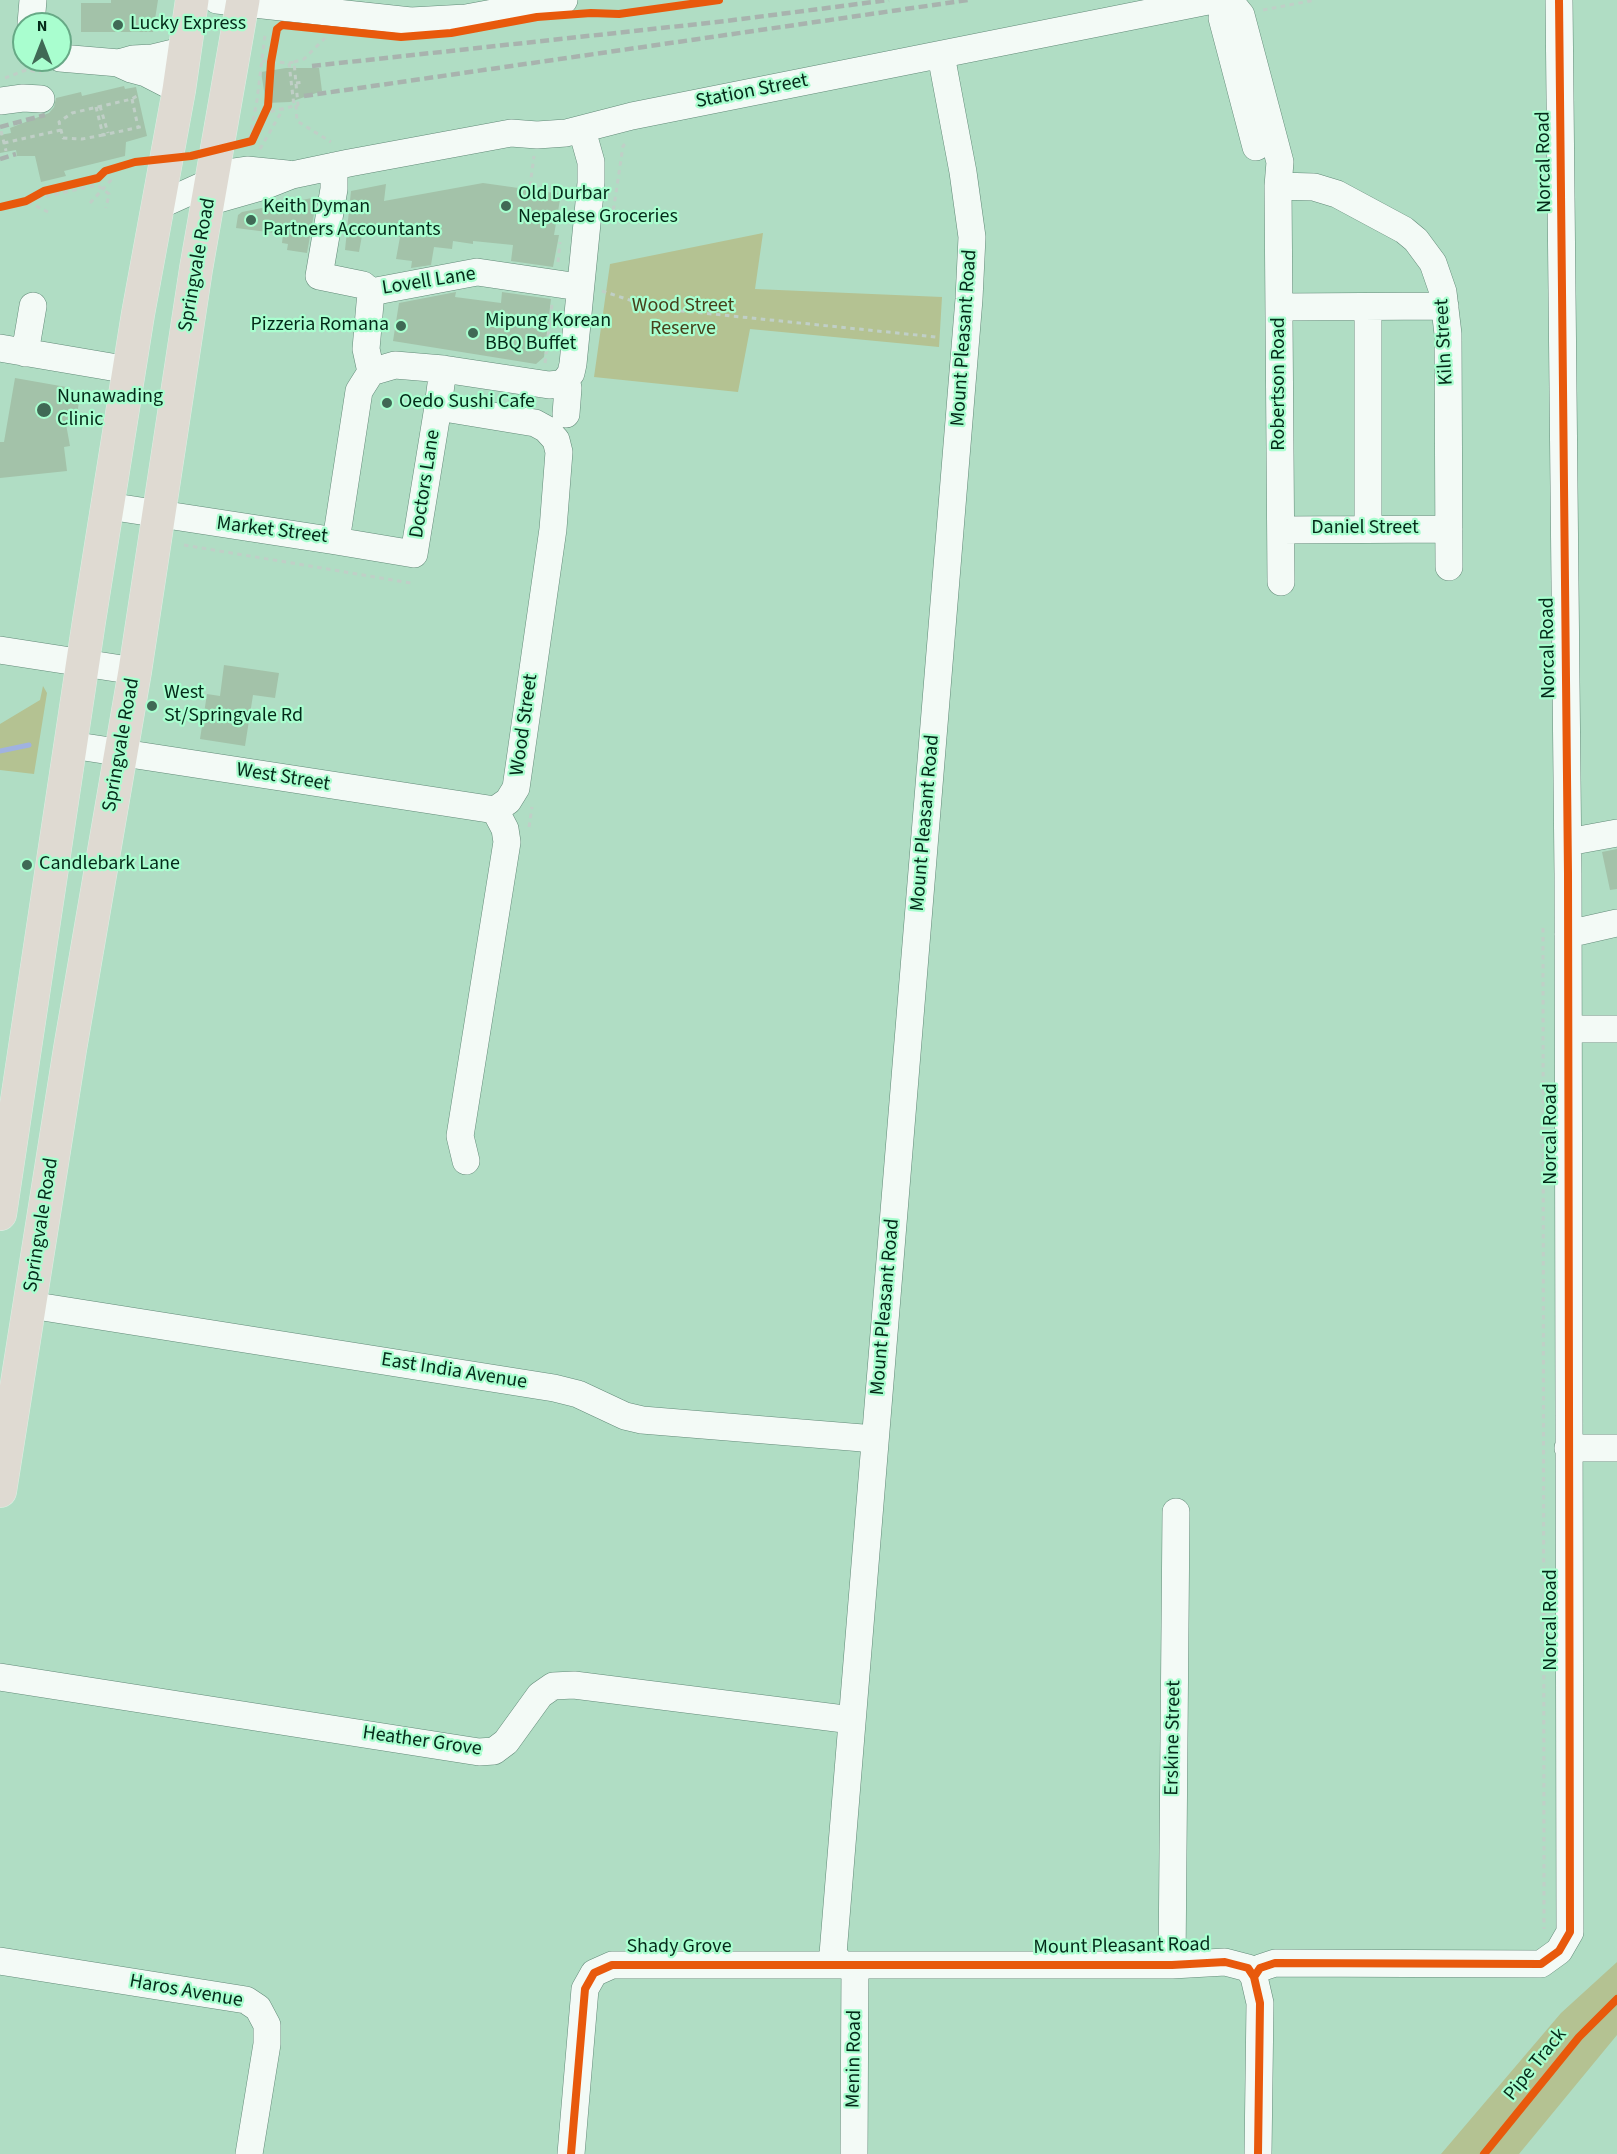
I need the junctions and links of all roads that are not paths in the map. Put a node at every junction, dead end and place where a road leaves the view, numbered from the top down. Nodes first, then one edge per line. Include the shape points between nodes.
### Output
1 (192, 0) edge
2 (564, 0) edge
3 (1213, 0) edge
4 (1227, 0) edge
5 (1559, 0) edge
6 (243, 2) edge
7 (442, 10) edge
8 (185, 50) junction
9 (941, 55) junction
10 (72, 59) edge
11 (119, 63) junction
12 (178, 90) junction
13 (41, 99) dead end
14 (0, 101) edge
15 (582, 130) junction
16 (333, 155) junction
17 (213, 178) junction
18 (1278, 186) junction
19 (158, 206) junction
20 (579, 288) junction
21 (371, 292) junction
22 (33, 306) dead end
23 (1368, 306) junction
24 (1445, 306) junction
25 (1280, 308) junction
26 (12, 350) edge
27 (443, 369) junction
28 (129, 370) junction
29 (371, 372) junction
30 (566, 380) junction
31 (438, 407) junction
32 (566, 414) dead end
33 (108, 506) junction
34 (160, 514) junction
35 (1368, 529) junction
36 (1449, 529) junction
37 (1281, 530) junction
38 (336, 541) junction
39 (1449, 567) dead end
40 (1281, 582) dead end
41 (0, 650) edge
42 (83, 663) junction
43 (135, 671) junction
44 (71, 745) junction
45 (121, 753) junction
46 (495, 810) junction
47 (1617, 833) edge
48 (1568, 842) junction
49 (1617, 923) edge
50 (1556, 929) junction
51 (1569, 1029) junction
52 (1617, 1029) edge
53 (466, 1161) dead end
54 (0, 1214) edge
55 (30, 1305) junction
56 (876, 1439) junction
57 (1568, 1448) junction
58 (1617, 1448) edge
59 (3, 1452) edge
60 (0, 1491) edge
61 (1176, 1512) dead end
62 (0, 1677) edge
63 (852, 1720) junction
64 (0, 1961) edge
65 (849, 1965) junction
66 (1172, 1965) junction
67 (1254, 1977) junction
68 (249, 2154) edge
69 (571, 2154) edge
70 (854, 2154) edge
71 (1258, 2154) edge

1 - 8 highway
2 - 7 street via 466,18
3 - 9 street, Station Street
4 - 18 street, Robertson Road via 1240,15 1280,162
5 - 48 street, Norcal Road
6 - 7 street via 411,21
6 - 17 highway, Springvale Road
8 - 11 street
8 - 12 highway
9 - 15 street, Station Street via 632,116
9 - 56 street, Mount Pleasant Road via 972,237
10 - 11 street
11 - 12 street
12 - 19 highway
13 - 14 street
15 - 16 street, Station Street via 566,134 511,134
15 - 20 street via 591,162 591,183
16 - 17 street, Station Street via 292,175 247,170
16 - 21 street, Lovell Lane via 334,189 319,276 363,285
17 - 19 street, Station Street
17 - 34 highway, Springvale Road
18 - 24 street, Kiln Street via 1326,189 1404,230 1433,264
18 - 25 street, Robertson Road
19 - 28 highway
20 - 21 street, Lovell Lane via 477,272
20 - 30 street via 573,364
21 - 29 street via 366,349
22 - 26 street
23 - 24 street
23 - 25 street
23 - 35 street
24 - 36 street, Kiln Street
25 - 37 street, Robertson Road
26 - 28 street
27 - 29 street via 395,365
27 - 30 street via 549,385
27 - 31 street
28 - 33 highway
29 - 38 street, Market Street via 359,391
30 - 32 street
31 - 38 street, Doctors Lane via 414,554
31 - 46 street, Wood Street via 536,423 556,440 559,452 553,530 516,788 508,801
33 - 34 street, Market Street
33 - 42 highway
34 - 38 street, Market Street
34 - 43 highway, Springvale Road
35 - 36 street, Daniel Street
35 - 37 street, Daniel Street
36 - 39 street, Kiln Street
37 - 40 street, Robertson Road
41 - 42 street
42 - 43 street
42 - 44 highway
43 - 45 highway, Springvale Road
44 - 45 street, West Street
44 - 54 highway
45 - 46 street, West Street
45 - 55 highway, Springvale Road
46 - 53 street via 506,829 507,842 460,1136
47 - 48 street
48 - 50 street, Norcal Road
49 - 50 street
50 - 51 street, Norcal Road
51 - 52 street
51 - 57 street, Norcal Road
55 - 56 street, East India Avenue via 554,1388 642,1420
55 - 59 highway, Springvale Road
56 - 63 street, Mount Pleasant Road
57 - 58 street
57 - 67 street, Norcal Road via 1570,1932 1559,1951 1541,1964 1275,1963 1260,1968
59 - 60 highway, Springvale Road
61 - 66 street, Erskine Street
62 - 63 street, Heather Grove via 479,1752 494,1751 507,1742 540,1695 553,1686 574,1685
63 - 65 street, Mount Pleasant Road via 833,1954
64 - 68 street, Haros Avenue via 246,2000 258,2008 267,2025 267,2044
65 - 66 street, Mount Pleasant Road
65 - 69 street, Shady Grove via 612,1965 594,1973 585,1989
65 - 70 street, Menin Road
66 - 67 street, Mount Pleasant Road via 1226,1962 1248,1968
67 - 71 street via 1260,2003

